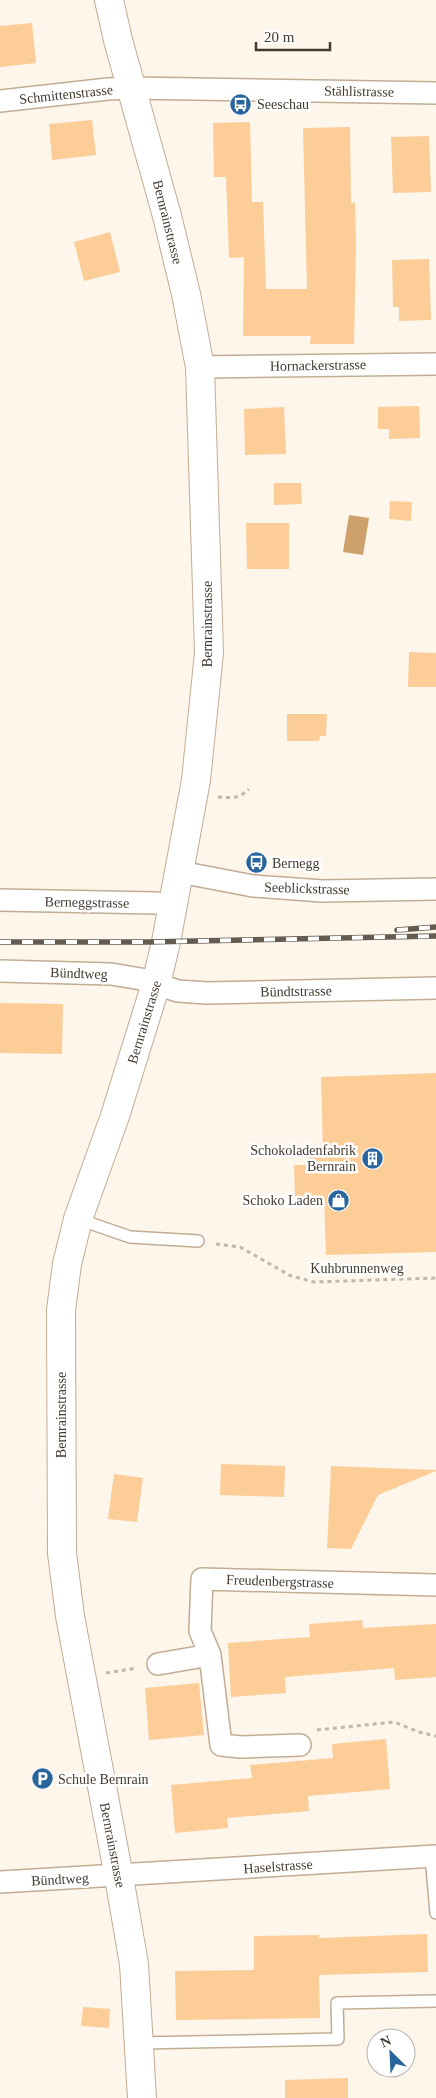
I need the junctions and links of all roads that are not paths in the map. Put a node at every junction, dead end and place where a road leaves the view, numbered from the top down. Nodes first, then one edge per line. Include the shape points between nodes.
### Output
1 (109, 0) edge
2 (131, 88) junction
3 (436, 93) edge
4 (0, 100) edge
5 (436, 364) edge
6 (200, 367) junction
7 (180, 872) junction
8 (436, 889) edge
9 (0, 900) edge
10 (173, 905) junction
11 (0, 970) edge
12 (156, 984) junction
13 (436, 988) edge
14 (78, 1219) junction
15 (198, 1241) road end
16 (436, 1586) edge
17 (210, 1655) junction
18 (158, 1664) road end
19 (300, 1745) road end
20 (434, 1856) edge
21 (119, 1877) junction
22 (0, 1882) edge
23 (436, 1913) edge
24 (436, 2001) edge
25 (139, 2043) junction
26 (142, 2098) edge

1 - 2 main road, Bernrainstrasse
2 - 3 street, Stählistrasse
2 - 4 street, Schmittenstrasse
2 - 6 main road, Bernrainstrasse via 167,216
5 - 6 street, Hornackerstrasse
6 - 7 main road, Bernrainstrasse via 209,653 196,780
7 - 8 street, Seeblickstrasse via 253,886 322,891
7 - 10 main road, Bernrainstrasse
9 - 10 street, Berneggstrasse
10 - 12 main road, Bernrainstrasse
11 - 12 street, Bündtweg via 111,974
12 - 13 street, Bündtstrasse via 178,991 208,993
12 - 14 main road, Bernrainstrasse via 115,1116
14 - 15 lane via 130,1237
14 - 21 main road, Bernrainstrasse via 67,1264 61,1310 62,1553 70,1616
16 - 17 street, Freudenbergstrasse via 202,1579 200,1631
17 - 18 street
17 - 19 street, Freudenbergstrasse via 221,1745
20 - 21 street, Haselstrasse
20 - 23 lane
21 - 22 street, Bündtweg
21 - 25 main road, Bernrainstrasse via 134,1964
24 - 25 lane via 337,2003 338,2039
25 - 26 main road, Bernrainstrasse

